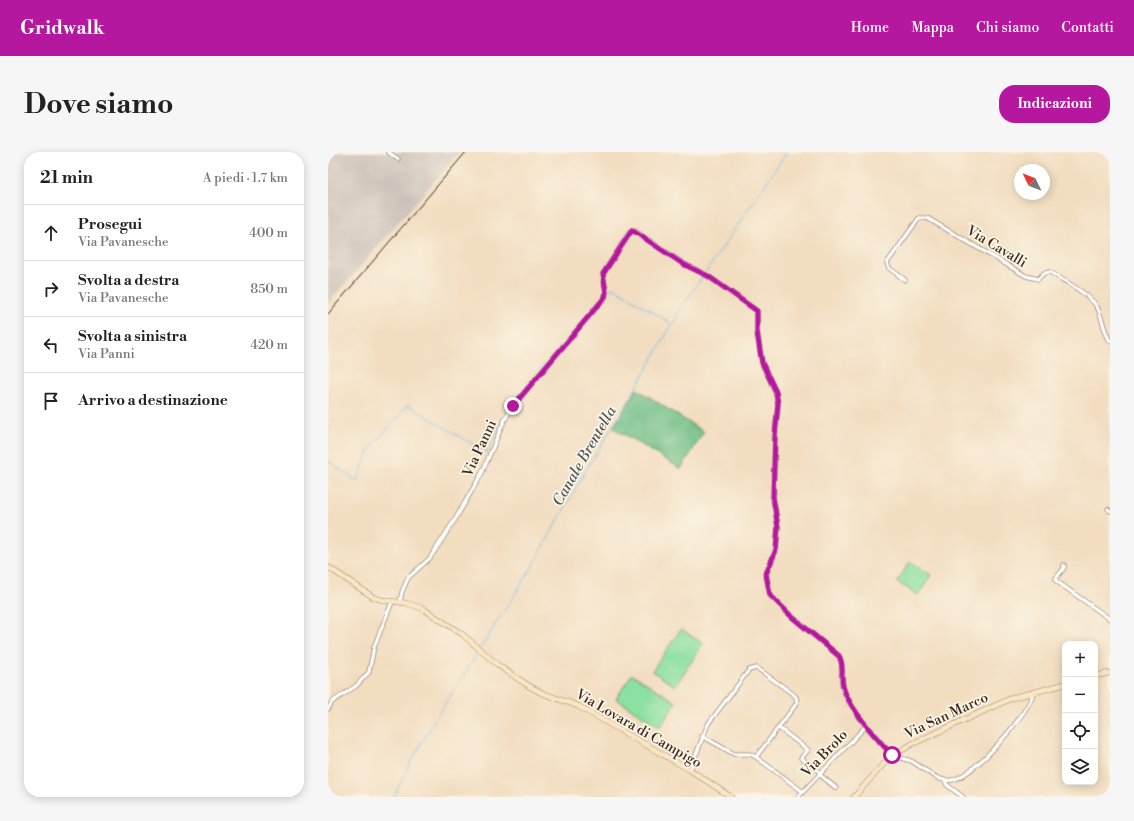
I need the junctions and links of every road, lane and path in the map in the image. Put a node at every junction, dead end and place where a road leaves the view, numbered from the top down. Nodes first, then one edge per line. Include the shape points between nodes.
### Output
1 (388, 152) edge
2 (398, 159) dead end
3 (905, 280) dead end
4 (1110, 341) edge
5 (1064, 565) dead end
6 (328, 567) edge
7 (392, 602) junction
8 (400, 602) junction
9 (1110, 619) edge
10 (1110, 673) edge
11 (1098, 675) edge
12 (1062, 685) edge
13 (1033, 692) junction
14 (328, 708) edge
15 (866, 726) junction
16 (779, 728) junction
17 (702, 736) junction
18 (894, 755) junction
19 (756, 757) junction
20 (690, 770) junction
21 (820, 773) junction
22 (945, 780) junction
23 (836, 788) dead end
24 (802, 791) junction
25 (731, 797) edge
26 (798, 797) edge
27 (854, 797) edge
28 (963, 797) edge

1 - 2 street
3 - 4 street, Via Cavalli via 889,268 887,263 918,218 927,218 1026,276 1038,279 1044,273 1050,272 1090,299 1096,306 1104,332
5 - 9 street via 1056,582
6 - 7 street, Via Lovara di Campigo via 373,597
7 - 8 street, Via Lovara di Campigo
7 - 14 street via 374,646 369,672
8 - 15 street, Via Panni via 408,578 430,558 482,473 513,406 605,297 603,274 632,230 683,264 708,276 757,311 757,332 762,363 776,392 778,404 773,497 778,527 776,550 766,574 770,595 839,656 843,662 842,680 845,692
8 - 20 street, Via Lovara di Campigo via 422,608 440,619 499,666 535,689 578,706
10 - 11 street
12 - 13 street, Via San Marco
13 - 18 street, Via San Marco via 1004,702 915,742
13 - 22 street via 1032,698 1008,733 975,768 960,778
15 - 18 street
15 - 21 street, Via Brolo
16 - 17 street via 796,706 796,697 759,668 750,670 712,718
16 - 19 street
16 - 21 street via 808,750 801,758
17 - 19 street via 734,754 750,754
17 - 20 street
18 - 22 street via 915,763
18 - 27 street, Via San Marco
19 - 24 street
20 - 25 street, Via Lovara di Campigo
21 - 23 street
21 - 24 street, Via Brolo
22 - 28 street via 947,785
24 - 26 street, Via Brolo

